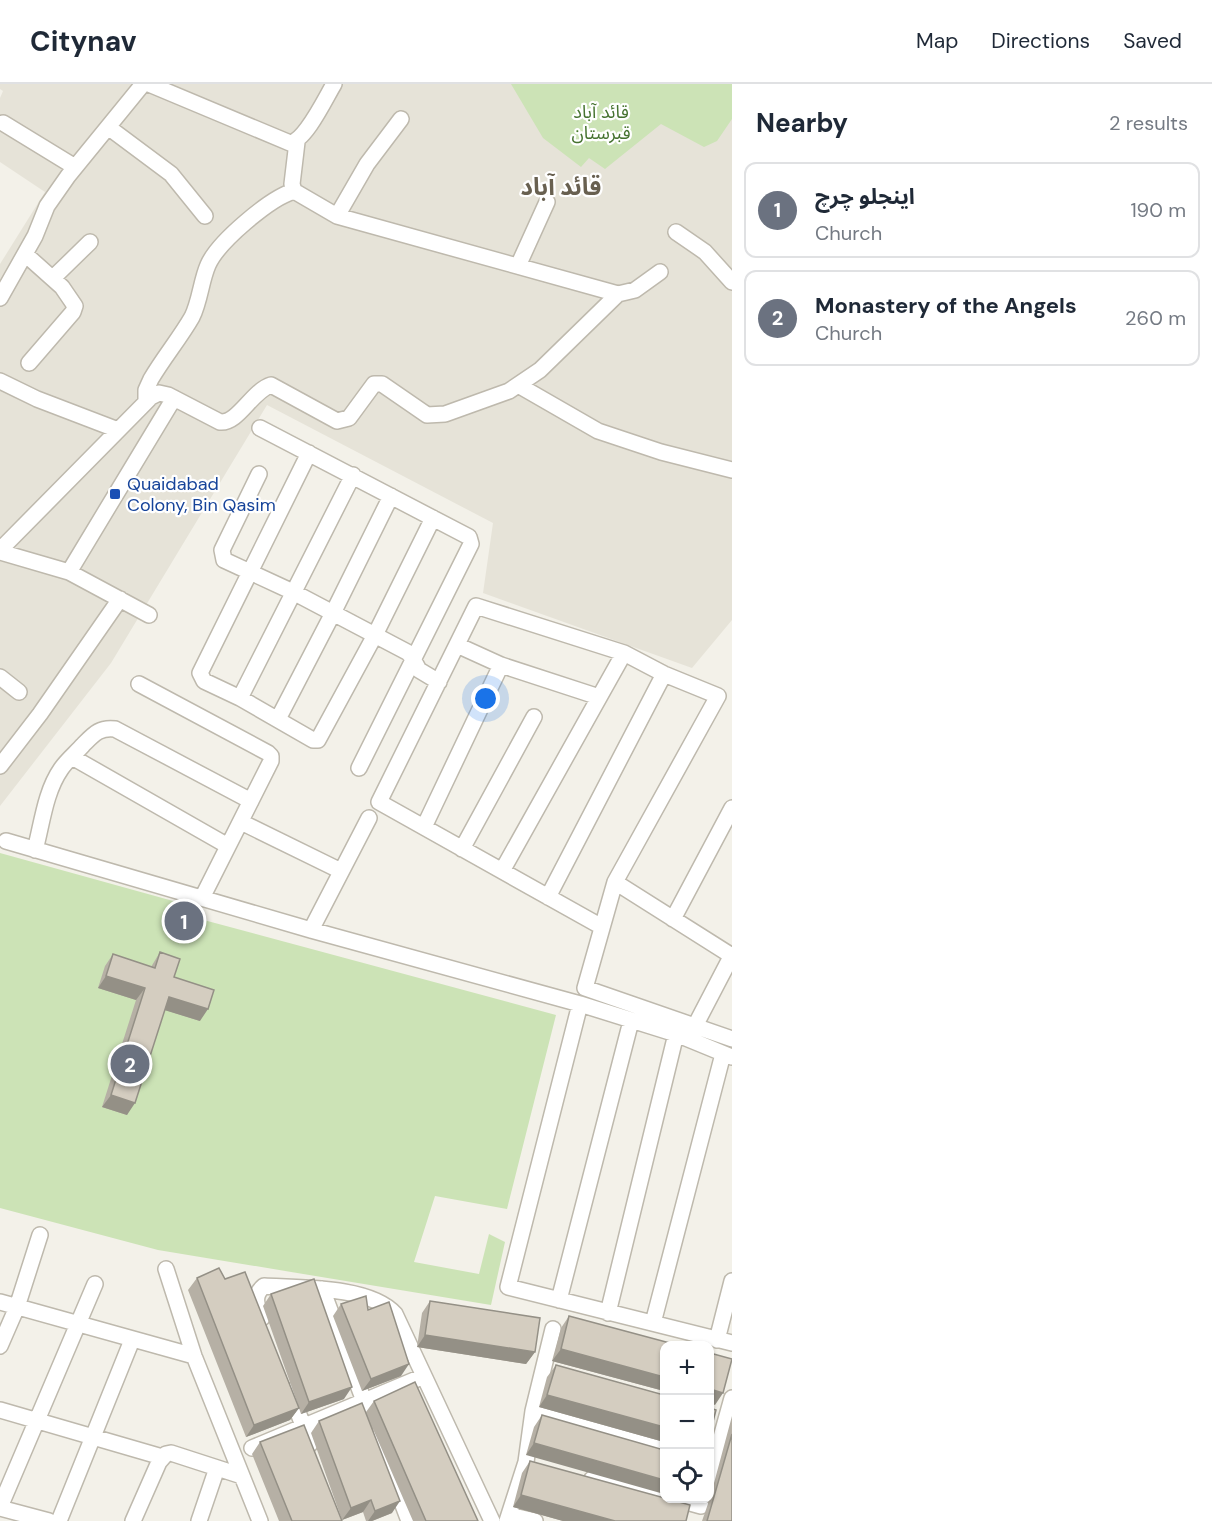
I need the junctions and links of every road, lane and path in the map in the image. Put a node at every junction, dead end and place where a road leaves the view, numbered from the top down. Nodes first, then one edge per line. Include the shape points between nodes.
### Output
1 (143, 84) edge
2 (149, 84) edge
3 (334, 84) edge
4 (401, 119) dead end
5 (3, 123) dead end
6 (108, 127) junction
7 (297, 142) junction
8 (75, 167) junction
9 (294, 191) junction
10 (547, 202) dead end
11 (205, 216) dead end
12 (337, 216) junction
13 (676, 232) dead end
14 (90, 242) dead end
15 (25, 254) junction
16 (518, 266) junction
17 (660, 272) dead end
18 (53, 278) junction
19 (732, 282) edge
20 (618, 294) junction
21 (0, 298) edge
22 (29, 363) dead end
23 (0, 381) edge
24 (518, 385) junction
25 (174, 398) junction
26 (146, 401) junction
27 (260, 428) dead end
28 (118, 430) junction
29 (309, 453) junction
30 (732, 470) edge
31 (259, 474) dead end
32 (352, 475) junction
33 (391, 496) junction
34 (433, 518) junction
35 (0, 551) edge
36 (249, 570) junction
37 (69, 572) junction
38 (293, 592) junction
39 (120, 599) junction
40 (333, 613) junction
41 (149, 615) dead end
42 (375, 635) junction
43 (457, 645) junction
44 (624, 653) junction
45 (414, 660) junction
46 (501, 665) junction
47 (664, 674) junction
48 (0, 678) edge
49 (439, 682) junction
50 (139, 684) dead end
51 (19, 692) dead end
52 (599, 697) junction
53 (240, 698) junction
54 (534, 717) dead end
55 (278, 719) junction
56 (72, 757) junction
57 (0, 766) edge
58 (359, 768) dead end
59 (251, 801) junction
60 (732, 808) edge
61 (369, 818) dead end
62 (241, 822) junction
63 (424, 827) junction
64 (6, 841) dead end
65 (228, 846) junction
66 (462, 849) junction
67 (35, 850) junction
68 (341, 871) junction
69 (502, 871) junction
70 (615, 882) junction
71 (548, 897) junction
72 (202, 898) junction
73 (673, 919) junction
74 (602, 927) junction
75 (311, 930) junction
76 (732, 956) edge
77 (580, 1004) junction
78 (631, 1021) junction
79 (695, 1026) junction
80 (676, 1034) junction
81 (732, 1039) edge
82 (727, 1055) edge
83 (40, 1235) dead end
84 (166, 1269) dead end
85 (732, 1281) edge
86 (95, 1284) dead end
87 (322, 1289) junction
88 (559, 1300) junction
89 (0, 1302) edge
90 (17, 1307) junction
91 (609, 1312) junction
92 (653, 1323) junction
93 (78, 1324) junction
94 (553, 1329) dead end
95 (268, 1334) edge
96 (132, 1340) junction
97 (725, 1341) edge
98 (0, 1346) edge
99 (194, 1356) junction
100 (284, 1376) edge
101 (424, 1376) junction
102 (732, 1398) edge
103 (364, 1401) junction
104 (0, 1410) edge
105 (533, 1412) junction
106 (714, 1413) edge
107 (727, 1416) junction
108 (37, 1420) junction
109 (304, 1427) junction
110 (94, 1437) junction
111 (660, 1447) edge
112 (252, 1448) dead end
113 (162, 1457) junction
114 (714, 1457) edge
115 (316, 1459) edge
116 (218, 1468) junction
117 (572, 1474) edge
118 (242, 1476) junction
119 (660, 1496) edge
120 (702, 1503) edge
121 (0, 1508) edge
122 (508, 1518) edge
123 (49, 1521) edge
124 (59, 1521) edge
125 (134, 1521) edge
126 (198, 1521) edge
127 (260, 1521) edge
128 (409, 1521) edge
129 (492, 1521) edge
130 (536, 1521) edge
131 (697, 1521) edge

1 - 6 street
2 - 7 street via 290,143
3 - 7 street
4 - 12 street via 367,164
5 - 8 street
6 - 8 street
6 - 11 street via 171,174
7 - 9 street
8 - 15 street via 47,206
9 - 12 street
9 - 26 street via 270,202 220,246 209,263 194,312 152,379
10 - 16 street
12 - 16 street
13 - 19 street via 705,252
14 - 18 street
15 - 18 street
15 - 21 street
16 - 20 street
17 - 20 street via 635,290
18 - 22 street via 75,308
20 - 24 street via 540,370
23 - 28 street
24 - 25 street via 445,414 427,415 382,384 374,384 349,418 337,421 271,385 226,423
24 - 30 street via 598,431
25 - 26 street via 159,393
25 - 37 street
26 - 28 street
27 - 29 street
28 - 35 street
29 - 32 street
29 - 36 street
31 - 36 street via 222,550 225,560
32 - 33 street
32 - 38 street
33 - 34 street
33 - 40 street
34 - 42 street
34 - 45 street via 469,537 471,544
35 - 37 street
36 - 38 street
36 - 53 street via 200,673 204,681
37 - 39 street
38 - 40 street
38 - 53 street
39 - 41 street
39 - 57 street
40 - 42 street
40 - 55 street
42 - 45 street
42 - 55 street via 318,740
43 - 44 street via 476,606
43 - 46 street
43 - 49 street
44 - 47 street
44 - 52 street
45 - 49 street via 419,670
45 - 58 street
46 - 52 street
46 - 63 street
47 - 70 street via 718,696
47 - 71 street
48 - 51 street
49 - 63 street via 379,802
50 - 59 street via 271,756
52 - 69 street
53 - 55 street
54 - 66 street
56 - 59 street via 97,731 114,729
56 - 65 street
56 - 67 street via 56,777
59 - 62 street
60 - 73 street
61 - 68 street
62 - 65 street
62 - 68 street
63 - 66 street
64 - 67 street
65 - 72 street
66 - 69 street
67 - 72 street
68 - 75 street
69 - 71 street
70 - 73 street
70 - 74 street
71 - 74 street
72 - 75 street
73 - 76 street
74 - 79 street via 585,988
75 - 77 street
76 - 79 street
77 - 78 street
77 - 88 street via 508,1287
78 - 80 street
78 - 88 street
79 - 81 street
80 - 82 street
80 - 91 street
82 - 92 street
83 - 90 street
84 - 99 street
85 - 97 street
86 - 93 street
87 - 95 street via 264,1286 259,1290 256,1304
87 - 101 street via 374,1298 387,1305
87 - 103 street
88 - 91 street
89 - 90 street
90 - 93 street
90 - 98 street
91 - 92 street
92 - 97 street
93 - 96 street
93 - 108 street
94 - 105 street via 550,1370
96 - 99 street
96 - 110 street
99 - 118 street
100 - 109 street
101 - 103 street
101 - 129 street
102 - 107 street
103 - 109 street
103 - 128 street
104 - 108 street
105 - 111 street
105 - 122 street via 531,1463
106 - 107 street
107 - 114 street
108 - 110 street
108 - 121 street
109 - 112 street
109 - 115 street
110 - 113 street
110 - 124 street
113 - 116 street via 171,1453
113 - 125 street
116 - 118 street
116 - 126 street
117 - 119 street
118 - 127 street
120 - 131 street
121 - 123 street
122 - 130 street

